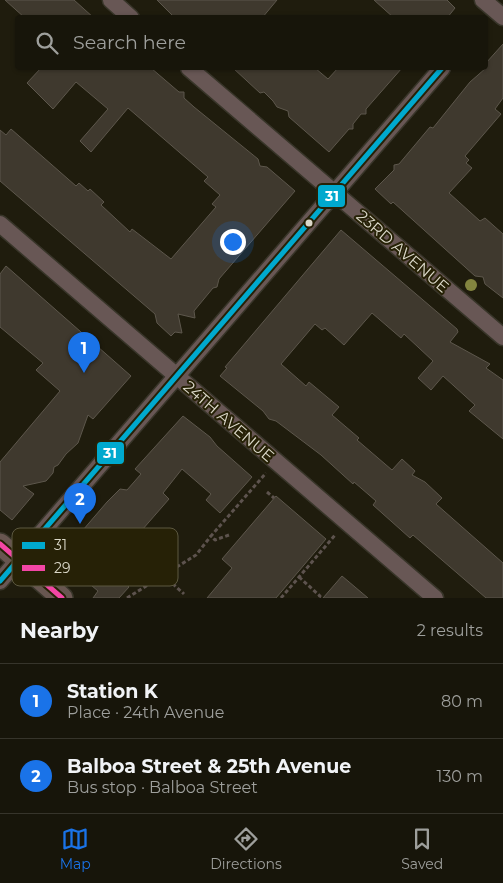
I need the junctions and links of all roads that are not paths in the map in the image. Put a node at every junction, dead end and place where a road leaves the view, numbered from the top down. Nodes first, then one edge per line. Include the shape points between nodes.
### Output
1 (111, 0) edge
2 (128, 15) edge
3 (192, 70) edge
4 (440, 70) edge
5 (334, 192) junction
6 (0, 224) edge
7 (503, 337) edge
8 (176, 376) junction
9 (45, 528) edge
10 (0, 544) edge
11 (12, 555) edge
12 (12, 567) edge
13 (0, 581) edge
14 (48, 586) edge
15 (62, 598) edge
16 (435, 598) edge

1 - 2 street
3 - 5 street, 23RD AVENUE
4 - 5 street
5 - 7 street, 23RD AVENUE
5 - 8 street
6 - 8 street, 24TH AVENUE
8 - 9 street
8 - 16 street, 24TH AVENUE
10 - 11 main road
12 - 13 street
14 - 15 main road

